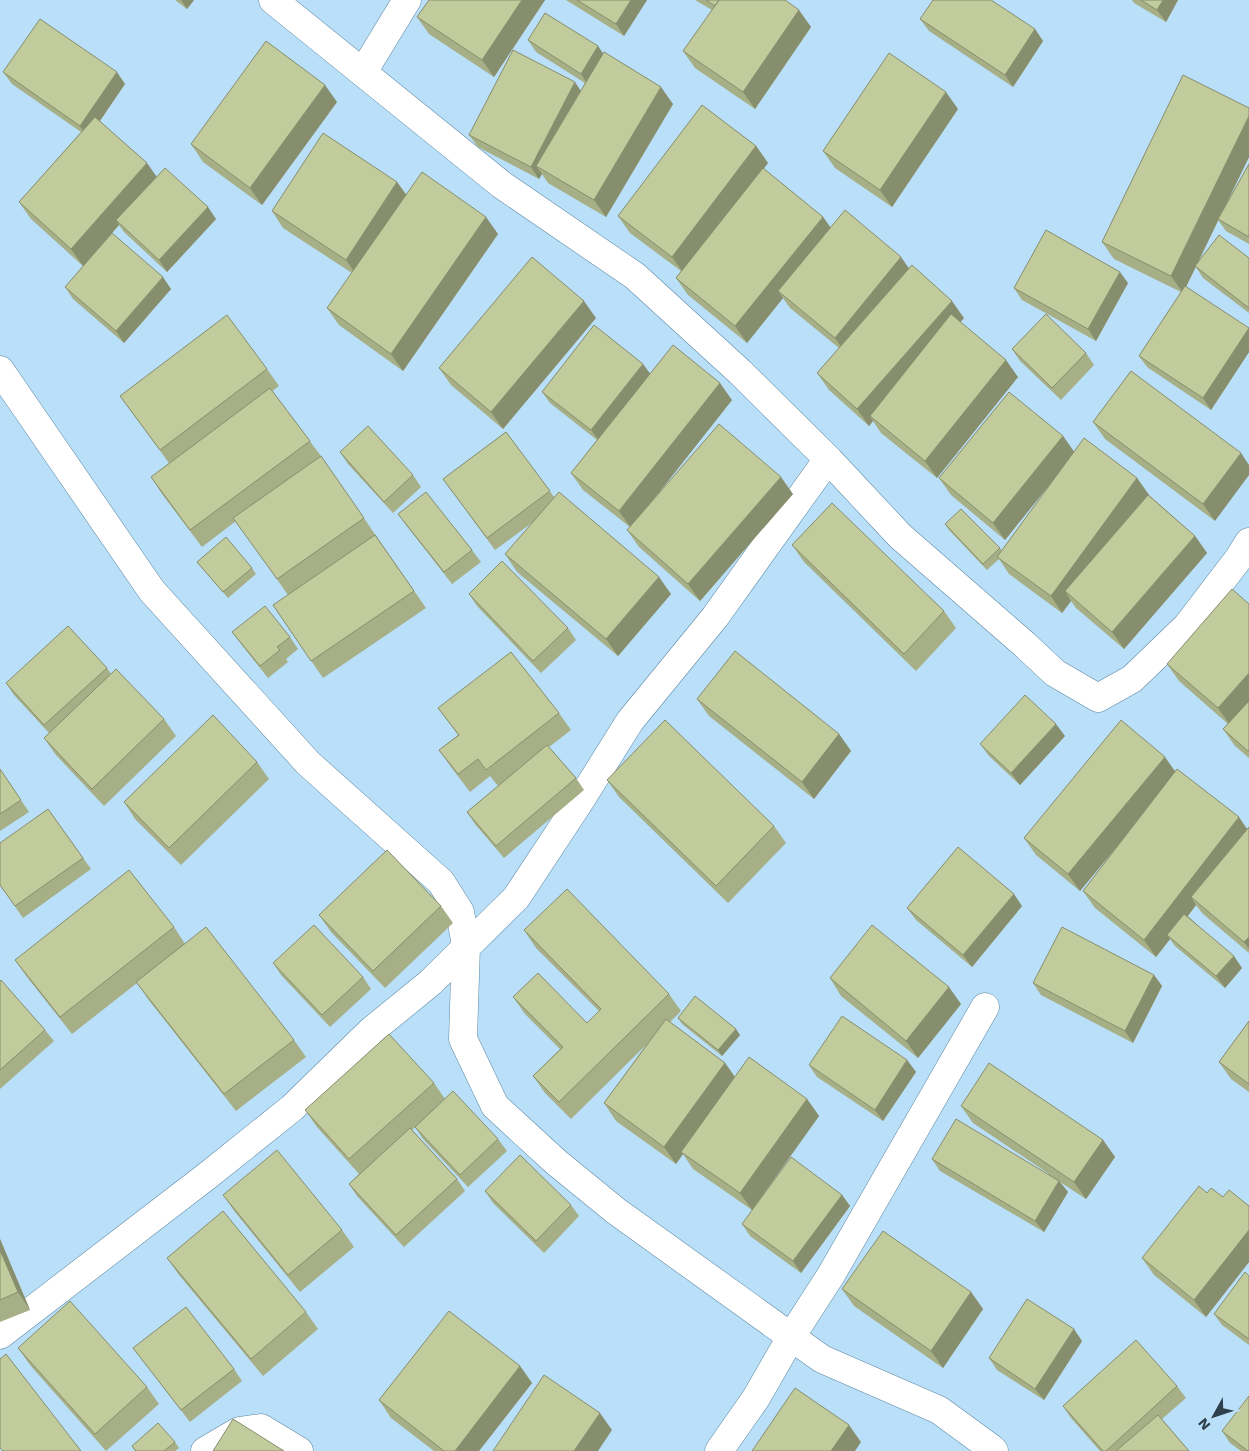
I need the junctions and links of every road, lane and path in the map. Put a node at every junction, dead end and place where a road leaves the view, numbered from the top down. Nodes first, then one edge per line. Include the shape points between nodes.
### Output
1 (273, 0) edge
2 (407, 0) edge
3 (364, 72) junction
4 (0, 370) edge
5 (828, 459) junction
6 (1246, 555) edge
7 (466, 946) junction
8 (985, 1007) dead end
9 (0, 1335) edge
10 (791, 1337) junction
11 (205, 1451) edge
12 (299, 1451) edge
13 (719, 1451) edge
14 (994, 1451) edge

1 - 3 street
2 - 3 street
3 - 5 street via 502,184 635,276 740,372
4 - 7 street via 152,591 308,763 441,882 460,912
5 - 6 street via 900,536 1055,674 1098,698 1132,679 1187,626
5 - 7 street via 715,617 630,721 516,898
7 - 9 street via 431,982 371,1031 292,1108
7 - 10 street via 463,1039 495,1106 616,1211
8 - 10 street via 836,1266
10 - 13 street via 756,1398
10 - 14 street via 822,1359 939,1410
11 - 12 street via 239,1431 261,1428

